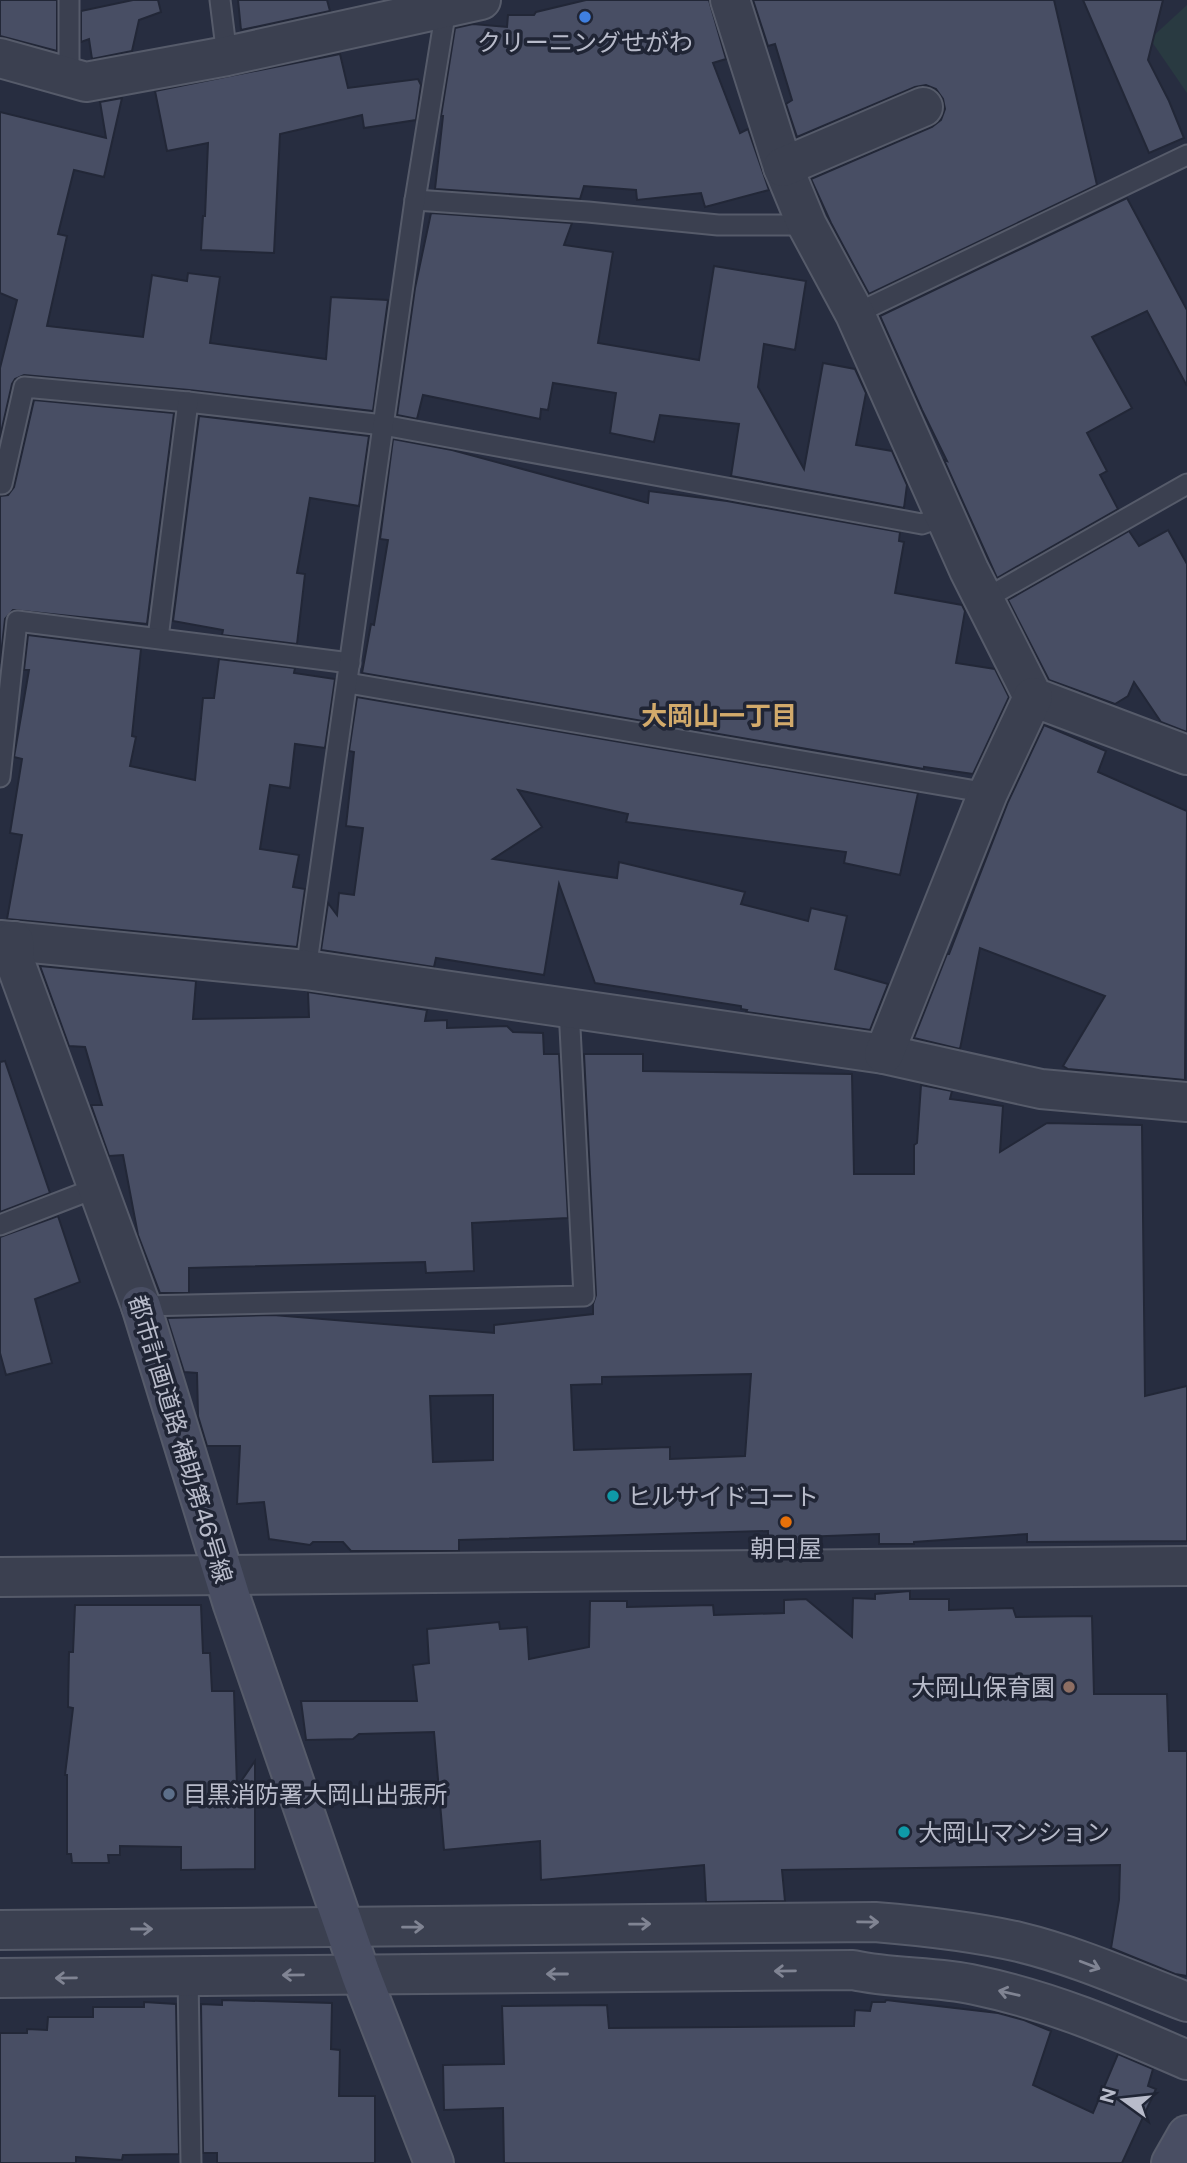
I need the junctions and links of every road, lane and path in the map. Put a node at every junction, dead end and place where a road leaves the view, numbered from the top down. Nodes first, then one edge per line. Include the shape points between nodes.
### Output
1 (69, 0) edge
2 (220, 0) edge
3 (730, 0) edge
4 (466, 3) edge
5 (227, 56) junction
6 (0, 58) edge
7 (69, 78) junction
8 (923, 107) dead end
9 (1187, 155) edge
10 (783, 167) junction
11 (415, 200) junction
12 (807, 225) junction
13 (855, 314) junction
14 (188, 402) junction
15 (383, 425) junction
16 (0, 484) edge
17 (1187, 484) edge
18 (945, 516) junction
19 (983, 600) junction
20 (158, 638) junction
21 (351, 663) junction
22 (348, 683) junction
23 (1033, 697) junction
24 (1187, 755) edge
25 (0, 777) edge
26 (988, 793) junction
27 (7, 941) edge
28 (306, 970) junction
29 (569, 1009) junction
30 (884, 1054) junction
31 (1187, 1102) edge
32 (96, 1188) junction
33 (0, 1224) edge
34 (141, 1306) junction
35 (1187, 1566) edge
36 (223, 1575) junction
37 (0, 1577) edge
38 (0, 1930) edge
39 (353, 1951) junction
40 (188, 1976) junction
41 (0, 1978) edge
42 (1187, 2002) edge
43 (1187, 2060) edge
44 (1187, 2135) edge
45 (191, 2163) edge
46 (434, 2163) edge
47 (1171, 2163) edge

1 - 7 lane
2 - 5 lane
3 - 10 street
4 - 5 street
4 - 11 lane
5 - 7 street via 86,82
6 - 7 street
8 - 10 street
9 - 13 lane
10 - 12 street
11 - 12 lane via 718,225
11 - 15 lane
12 - 13 street
13 - 18 street
14 - 15 lane
14 - 16 lane via 24,387
14 - 20 lane
15 - 18 lane via 922,524
15 - 21 lane
17 - 19 lane
18 - 19 street
19 - 23 street
20 - 21 lane
20 - 25 lane via 17,621
21 - 22 lane
22 - 26 lane
22 - 28 lane
23 - 24 street
23 - 26 street
26 - 30 street
27 - 28 street
27 - 32 street, 都市計画道路 補助第46号線
28 - 29 street
29 - 30 street
29 - 34 lane via 584,1296
30 - 31 street via 1041,1088
32 - 33 lane
32 - 34 street, 都市計画道路 補助第46号線
34 - 36 street, 都市計画道路 補助第46号線
35 - 36 street
36 - 37 street
36 - 39 street, 都市計画道路 補助第46号線
38 -> 39 street
39 -> 40 street
39 -> 42 street via 875,1922 1019,1942
43 -> 39 street via 1041,2000 972,1984 853,1970
39 - 46 street, 都市計画道路 補助第46号線
40 -> 41 street
40 - 45 lane
44 - 47 street

